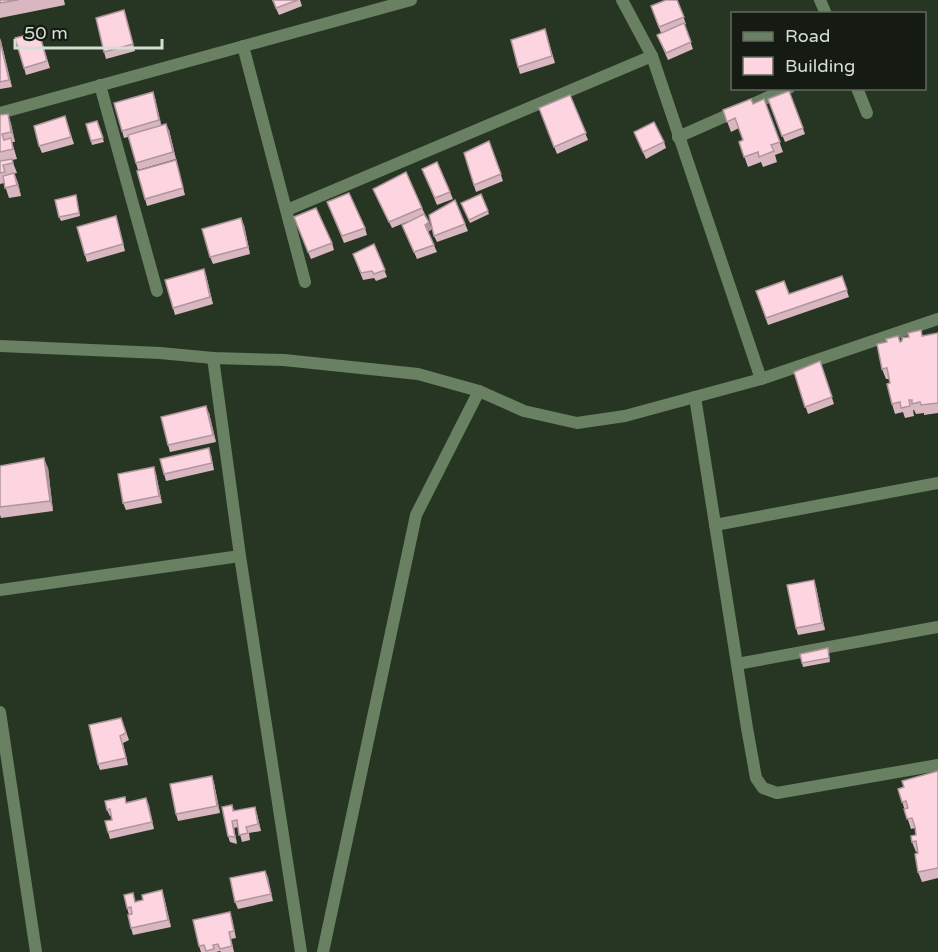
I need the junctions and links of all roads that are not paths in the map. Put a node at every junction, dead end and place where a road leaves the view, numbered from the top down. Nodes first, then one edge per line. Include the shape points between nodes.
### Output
1 (411, 0) edge
2 (622, 0) edge
3 (243, 46) junction
4 (651, 56) junction
5 (100, 86) junction
6 (784, 90) edge
7 (858, 90) edge
8 (0, 113) edge
9 (867, 113) dead end
10 (678, 137) junction
11 (287, 210) junction
12 (305, 282) dead end
13 (157, 291) dead end
14 (938, 319) edge
15 (0, 346) edge
16 (213, 358) junction
17 (761, 379) junction
18 (479, 391) junction
19 (695, 397) junction
20 (938, 483) edge
21 (715, 525) junction
22 (240, 556) junction
23 (0, 590) edge
24 (938, 627) edge
25 (737, 664) junction
26 (0, 712) edge
27 (938, 765) edge
28 (36, 952) edge
29 (301, 952) edge
30 (323, 952) edge

1 - 3 street
2 - 4 street
3 - 5 street
3 - 11 street
4 - 10 street
4 - 11 street
5 - 8 street
5 - 13 street
6 - 10 street
7 - 9 street
10 - 17 street
11 - 12 street
14 - 17 street
15 - 16 street
16 - 18 street via 284,360 418,374
16 - 22 street
17 - 19 street
18 - 19 street via 524,411 576,423 625,416
18 - 30 street via 416,515
19 - 21 street
20 - 21 street
21 - 25 street
22 - 23 street
22 - 29 street
24 - 25 street
25 - 27 street via 756,778 763,788 777,793
26 - 28 street

